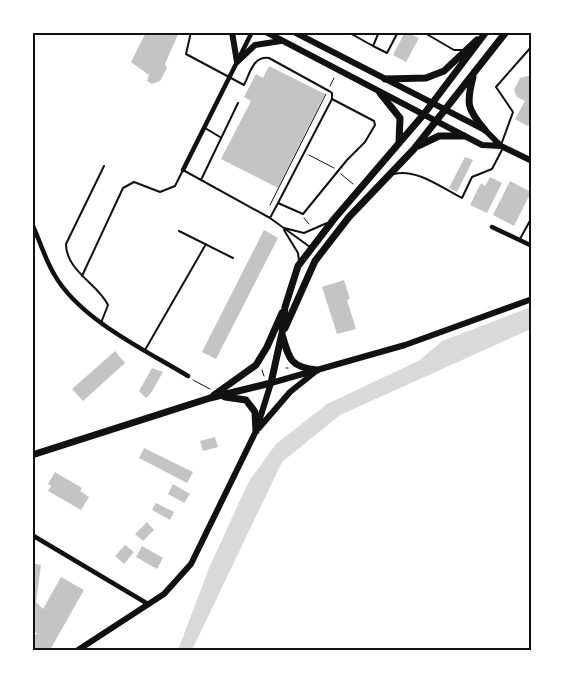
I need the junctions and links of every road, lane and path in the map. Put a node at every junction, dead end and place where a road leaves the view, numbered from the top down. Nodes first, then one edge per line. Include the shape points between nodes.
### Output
1 (191, 32) edge
2 (232, 32) edge
3 (252, 32) edge
4 (266, 32) edge
5 (294, 32) edge
6 (348, 32) edge
7 (379, 32) edge
8 (398, 32) edge
9 (423, 32) edge
10 (506, 32) edge
11 (485, 33) edge
12 (282, 41) junction
13 (373, 46) junction
14 (532, 46) edge
15 (465, 50) junction
16 (237, 62) junction
17 (474, 72) junction
18 (230, 78) junction
19 (334, 78) dead end
20 (384, 79) junction
21 (328, 90) junction
22 (380, 93) junction
23 (332, 99) junction
24 (432, 102) junction
25 (238, 104) dead end
26 (444, 109) junction
27 (424, 114) junction
28 (435, 121) junction
29 (205, 128) junction
30 (485, 130) junction
31 (464, 136) junction
32 (220, 137) junction
33 (399, 142) junction
34 (502, 146) junction
35 (414, 149) junction
36 (308, 155) dead end
37 (532, 161) edge
38 (104, 166) dead end
39 (334, 168) dead end
40 (183, 170) junction
41 (340, 174) dead end
42 (387, 176) junction
43 (201, 180) junction
44 (353, 184) dead end
45 (278, 203) junction
46 (270, 205) dead end
47 (532, 217) edge
48 (270, 218) junction
49 (334, 219) junction
50 (304, 220) dead end
51 (32, 224) edge
52 (311, 226) dead end
53 (492, 227) dead end
54 (282, 228) junction
55 (179, 231) dead end
56 (520, 240) junction
57 (206, 244) junction
58 (532, 246) edge
59 (311, 248) junction
60 (233, 258) dead end
61 (316, 261) junction
62 (298, 266) junction
63 (82, 276) junction
64 (532, 299) edge
65 (285, 307) junction
66 (102, 323) junction
67 (282, 333) junction
68 (145, 350) junction
69 (258, 366) dead end
70 (317, 370) junction
71 (264, 376) dead end
72 (191, 378) joint
73 (271, 383) junction
74 (210, 389) dead end
75 (210, 398) junction
76 (256, 431) junction
77 (32, 454) edge
78 (32, 535) edge
79 (148, 604) junction
80 (78, 650) edge

1 - 18 lane via 186,54
2 - 16 main road
3 - 16 street
4 - 12 main road
5 - 20 main road
6 - 13 lane
7 - 13 lane
8 - 13 lane via 387,53
9 - 15 lane via 454,50
10 - 17 main road
11 - 15 main road
11 - 24 main road
12 - 16 main road via 255,46
12 - 22 main road
14 - 34 lane via 496,87 513,112
15 - 20 main road via 444,71 426,78
16 - 18 street
17 - 26 main road
17 - 30 main road via 468,104
18 - 21 lane via 244,85 256,60 262,57
18 - 29 street
19 - 21 path
20 - 24 main road
21 - 23 lane
21 - 46 path
22 - 27 main road
22 - 33 main road via 400,118
23 - 45 lane
23 - 45 lane via 374,121 375,126 303,214
24 - 26 main road
24 - 27 main road
25 - 32 lane
26 - 28 main road
26 - 30 main road
27 - 28 main road
27 - 33 main road
28 - 31 main road
28 - 35 main road
29 - 32 lane
29 - 40 street
30 - 34 main road
31 - 34 main road via 482,145
31 - 35 main road via 439,136
32 - 43 lane
33 - 49 main road
34 - 37 main road
34 - 42 lane via 492,169 472,177 462,198 416,175 401,172
35 - 42 main road
36 - 39 path
38 - 63 lane via 66,244 68,257
40 - 43 lane
40 - 63 lane via 175,186 160,192 134,182 123,188
41 - 44 path
42 - 61 main road via 349,217
43 - 48 lane
45 - 48 lane
47 - 56 lane
48 - 54 lane
49 - 54 lane via 304,233
49 - 59 main road
50 - 52 path
51 - 66 street via 54,275 82,307
53 - 56 street
54 - 59 lane
54 - 62 lane via 298,253
55 - 57 lane
56 - 58 street
57 - 60 lane
57 - 68 lane
59 - 61 lane
59 - 62 main road
61 - 67 main road
62 - 65 main road
63 - 66 lane via 103,295 108,305
64 - 70 main road via 405,345
65 - 67 main road
65 - 75 main road via 256,365
66 - 68 street
67 - 70 main road via 288,357 302,368
67 - 73 main road
68 - 72 street
69 - 71 path
70 - 73 main road
70 - 76 main road via 290,392
72 - 74 path
73 - 75 main road
73 - 76 main road
75 - 76 main road via 246,400 255,412
75 - 77 main road
76 - 79 main road via 192,564 176,583
78 - 79 street
79 - 80 main road

